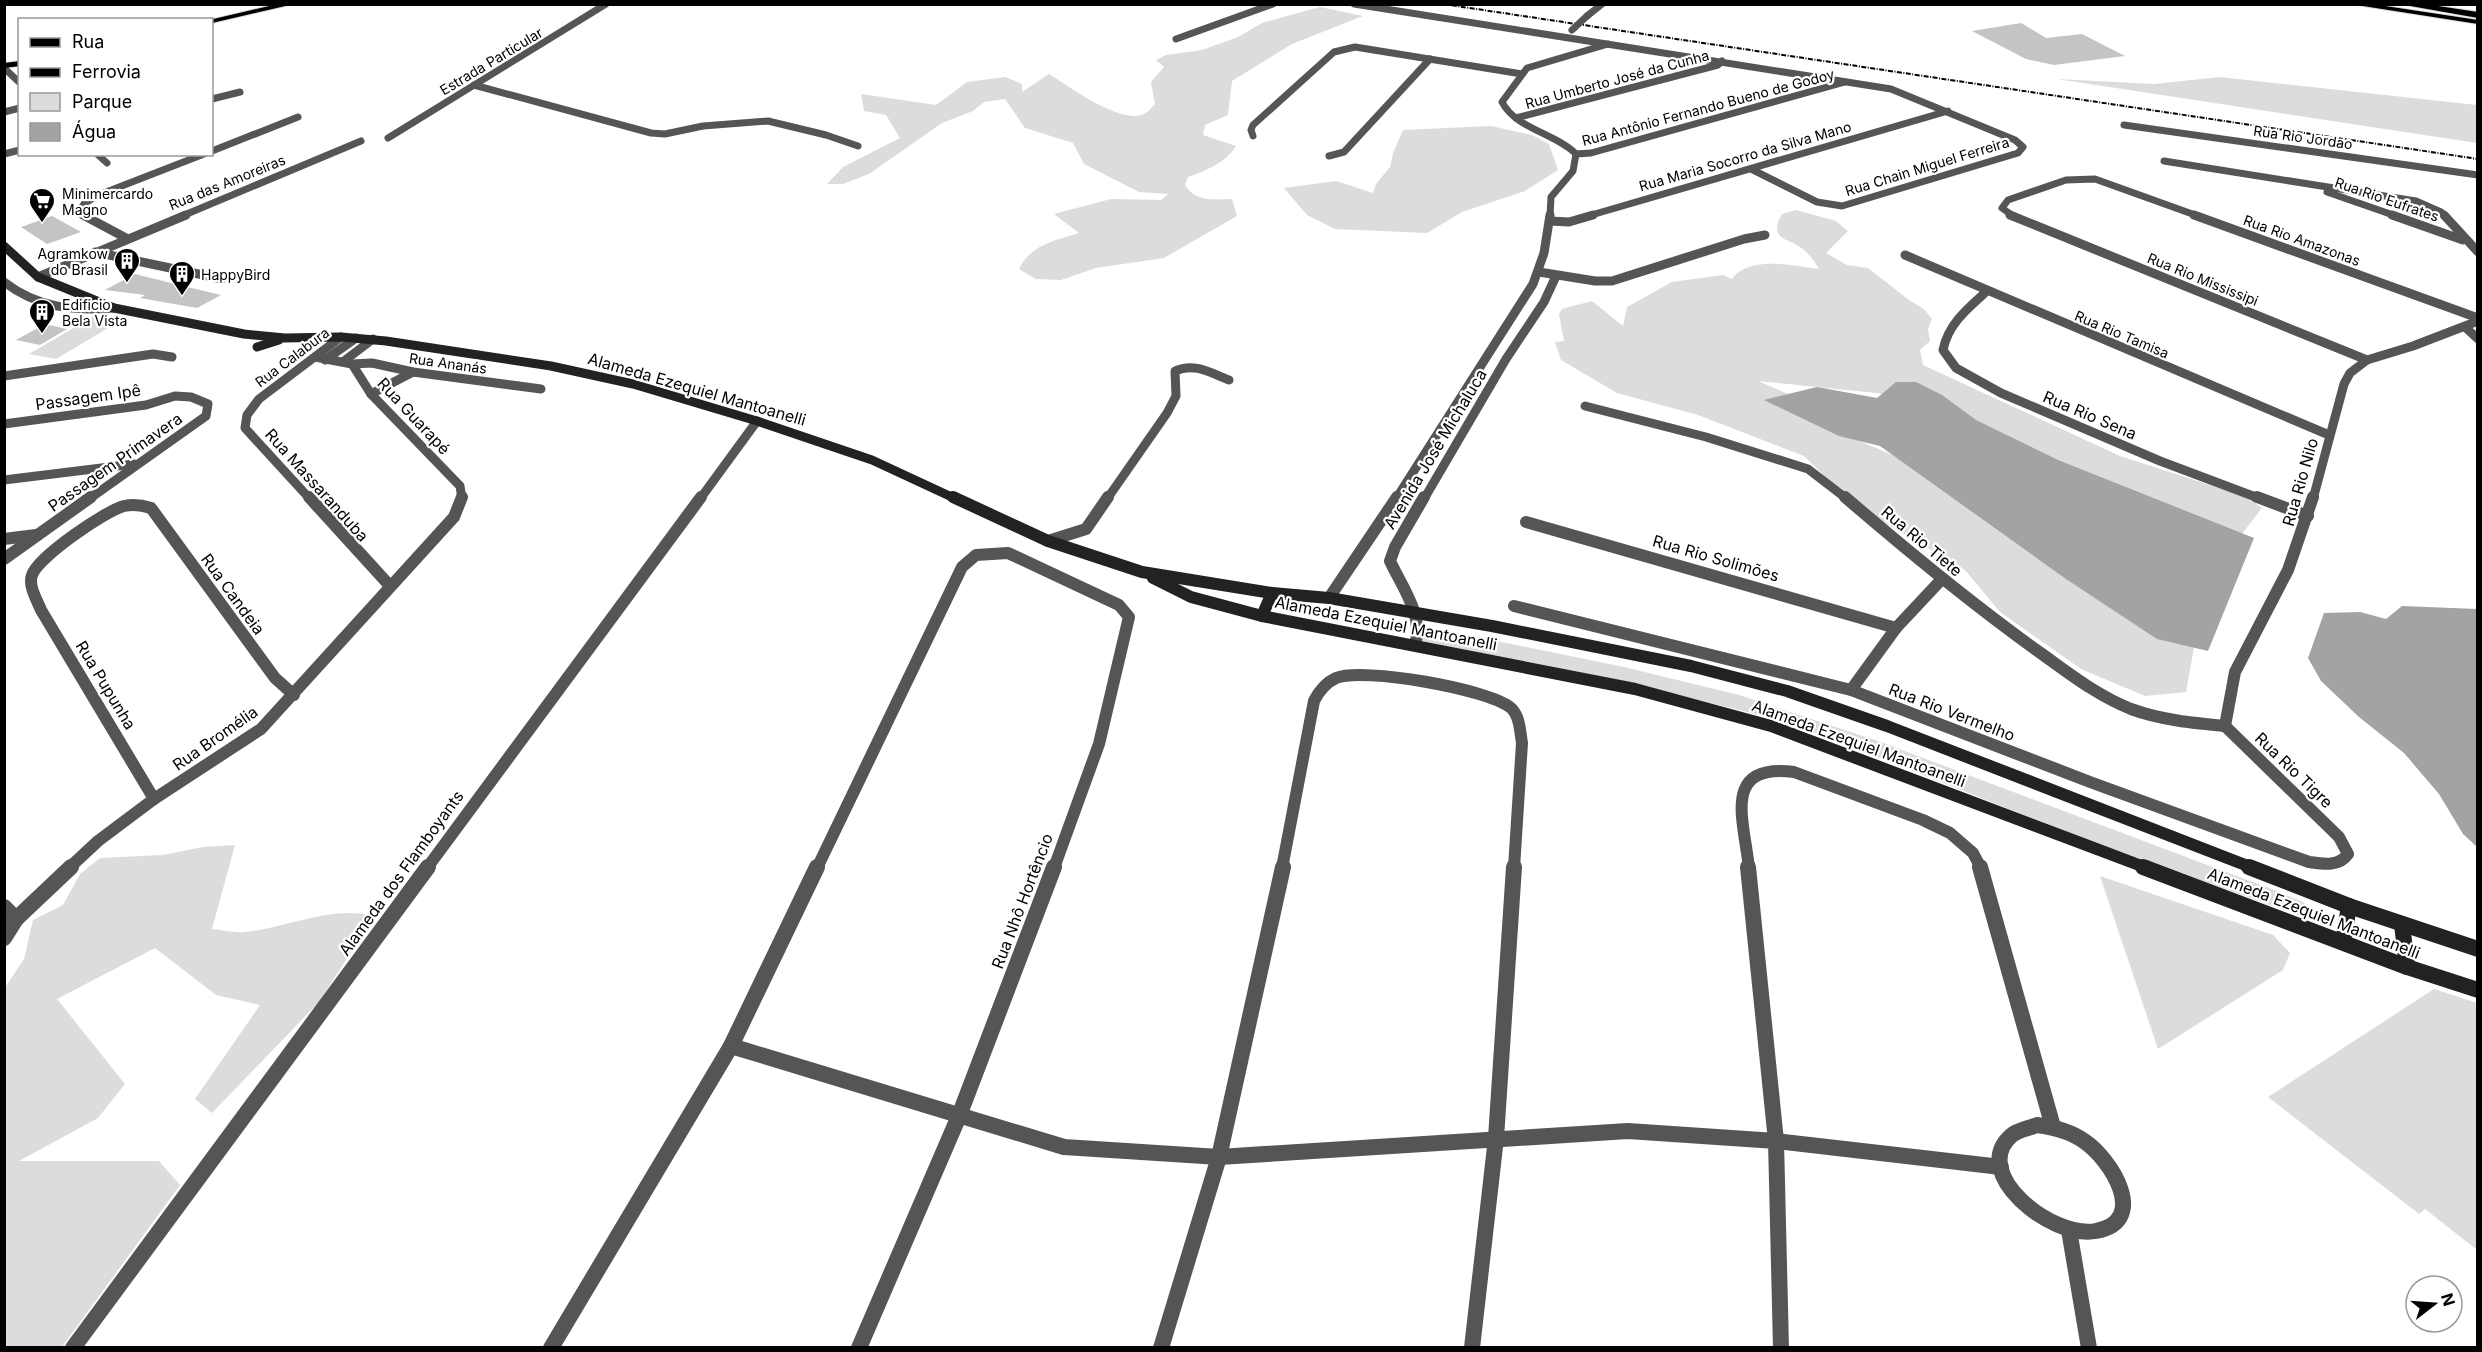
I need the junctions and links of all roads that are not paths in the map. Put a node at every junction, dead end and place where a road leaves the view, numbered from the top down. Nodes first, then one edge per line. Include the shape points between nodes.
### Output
1 (275, 4) edge
2 (291, 4) edge
3 (606, 4) edge
4 (1273, 4) edge
5 (1354, 4) edge
6 (1602, 4) edge
7 (2353, 4) edge
8 (2403, 4) edge
9 (2449, 4) edge
10 (2462, 4) edge
11 (2478, 8) edge
12 (2413, 13) junction
13 (2478, 15) edge
14 (211, 18) edge
15 (213, 21) edge
16 (2478, 22) edge
17 (2478, 28) edge
18 (1520, 29) junction
19 (1176, 39) dead end
20 (1609, 43) junction
21 (1430, 59) junction
22 (18, 61) edge
23 (1722, 61) junction
24 (4, 67) edge
25 (1522, 74) junction
26 (18, 81) edge
27 (1846, 82) junction
28 (474, 85) junction
29 (240, 92) dead end
30 (213, 99) edge
31 (1948, 111) junction
32 (298, 117) dead end
33 (1516, 118) junction
34 (2124, 125) dead end
35 (1253, 136) dead end
36 (388, 138) dead end
37 (361, 141) dead end
38 (858, 146) dead end
39 (213, 152) edge
40 (1576, 154) junction
41 (99, 156) edge
42 (199, 156) edge
43 (1329, 156) dead end
44 (2163, 161) dead end
45 (107, 163) dead end
46 (1751, 169) junction
47 (2478, 175) edge
48 (2300, 183) junction
49 (1550, 221) junction
50 (2029, 223) joint
51 (1765, 235) dead end
52 (126, 238) junction
53 (2466, 240) junction
54 (4, 246) edge
55 (95, 252) junction
56 (2478, 252) edge
57 (1905, 255) dead end
58 (1539, 272) junction
59 (1556, 276) junction
60 (38, 277) junction
61 (222, 279) dead end
62 (4, 282) edge
63 (1987, 291) junction
64 (85, 298) junction
65 (114, 308) junction
66 (59, 309) junction
67 (2478, 320) edge
68 (2465, 327) junction
69 (237, 333) junction
70 (341, 337) junction
71 (285, 338) junction
72 (356, 338) junction
73 (373, 339) junction
74 (2478, 339) edge
75 (242, 345) dead end
76 (257, 347) dead end
77 (172, 357) dead end
78 (315, 357) junction
79 (327, 358) junction
80 (2367, 360) junction
81 (348, 363) junction
82 (413, 372) junction
83 (291, 375) junction
84 (4, 376) edge
85 (1229, 380) dead end
86 (542, 389) dead end
87 (371, 394) junction
88 (175, 396) joint
89 (259, 399) joint
90 (1585, 406) dead end
91 (757, 421) junction
92 (4, 424) edge
93 (2329, 435) junction
94 (135, 464) junction
95 (4, 480) edge
96 (460, 486) joint
97 (2308, 516) junction
98 (1527, 522) dead end
99 (40, 534) junction
100 (4, 539) edge
101 (1048, 541) junction
102 (4, 559) edge
103 (1142, 572) junction
104 (1941, 580) junction
105 (390, 586) junction
106 (32, 588) joint
107 (1272, 593) junction
108 (1329, 598) junction
109 (1514, 606) dead end
110 (1414, 613) junction
111 (1262, 616) junction
112 (1896, 628) junction
113 (1415, 645) junction
114 (1851, 690) junction
115 (294, 695) junction
116 (2225, 726) junction
117 (154, 799) junction
118 (2340, 837) joint
119 (2349, 906) junction
120 (4, 907) edge
121 (16, 919) junction
122 (2402, 924) junction
123 (4, 938) edge
124 (2343, 942) junction
125 (2478, 949) edge
126 (2407, 967) junction
127 (2478, 990) edge
128 (731, 1046) junction
129 (959, 1116) junction
130 (2053, 1127) junction
131 (1496, 1138) junction
132 (1776, 1141) junction
133 (1219, 1157) junction
134 (2001, 1167) junction
135 (2069, 1230) junction
136 (73, 1347) edge
137 (552, 1347) edge
138 (859, 1347) edge
139 (1161, 1347) edge
140 (1472, 1347) edge
141 (1781, 1347) edge
142 (2089, 1347) edge

1 - 14 main road
2 - 15 main road
3 - 28 street, Estrada Particular
4 - 19 street
5 - 18 street
6 - 18 street, bridge via 1572,30 1525,24
7 - 12 main road
8 - 13 highway
9 - 11 highway
10 - 11 highway
12 - 16 main road
12 - 17 main road
18 - 20 street
20 - 23 street
20 - 25 street via 1538,63
21 - 25 street
21 - 35 street via 1342,48 1253,125
21 - 43 street via 1344,152
22 - 24 main road
23 - 27 street
23 - 33 street, Rua Umberto José da Cunha
24 - 26 street
25 - 33 street via 1502,105
27 - 31 street via 1903,92
27 - 40 street, Rua Antônio Fernando Bueno de Godoy
28 - 36 street, Estrada Particular
28 - 38 street via 651,134 768,121
29 - 30 street
31 - 46 street, Rua Maria Socorro da Silva Mano
31 - 46 street, Rua Chain Miguel Ferreira via 2024,147 2018,153 1835,206 1817,202
32 - 39 street
33 - 40 street via 1552,134
34 - 47 street, Rua Rio Jordão
37 - 52 street, Rua das Amoreiras
40 - 49 street via 1576,168 1554,191
41 - 45 street
42 - 52 street via 96,196 78,212
44 - 48 street, Rua Rio Eufrates
46 - 49 street, Rua Maria Socorro da Silva Mano via 1569,222
48 - 53 street, Rua Rio Eufrates
48 - 53 street, Rua Rio Eufrates via 2425,203 2441,212
49 - 58 street
50 - 67 street, Rua Rio Amazonas via 2004,211 2004,203 2074,178 2095,179
50 - 80 street, Rua Rio Mississipi
51 - 59 street via 1612,280
52 - 55 street, Rua das Amoreiras
53 - 56 street, Rua Rio Eufrates
54 - 60 main road, Alameda Ezequiel Mantoanelli
55 - 60 street, Rua das Amoreiras
55 - 61 street
57 - 63 street, Rua Rio Tamisa
58 - 59 street
58 - 108 street, Avenida José Michaluca
59 - 110 street, Avenida José Michaluca via 1395,547 1390,561
60 - 64 main road, Alameda Ezequiel Mantoanelli
62 - 66 street, Alameda Ezequiel Mantoanelli via 33,301
63 - 93 street, Rua Rio Tamisa
63 - 97 street, Rua Rio Sena via 1944,337 1943,350 1956,368 2001,393 2160,461
64 - 65 main road, Alameda Ezequiel Mantoanelli
64 - 66 street
65 - 66 street, Alameda Ezequiel Mantoanelli
65 - 69 main road, Alameda Ezequiel Mantoanelli
67 - 68 street, Rua Rio Nilo
68 - 74 street
68 - 80 street, Rua Rio Nilo
69 - 71 main road, Alameda Ezequiel Mantoanelli
69 - 75 main road
70 - 71 main road, Alameda Ezequiel Mantoanelli
70 - 72 main road, Alameda Ezequiel Mantoanelli
70 - 78 street, Rua Calabura
71 - 76 main road
72 - 73 main road, Alameda Ezequiel Mantoanelli
72 - 79 street
73 - 81 street
73 - 91 main road, Alameda Ezequiel Mantoanelli via 551,366 633,384
77 - 84 street, Passagem Ipê via 153,354
78 - 79 street
78 - 83 street, Rua Calabura
79 - 81 street
79 - 83 street via 313,368
80 - 93 street, Rua Rio Nilo via 2343,384
81 - 82 street, Rua Ananás
81 - 87 street, Rua Guarapé
82 - 86 street, Rua Ananás
82 - 87 street
83 - 89 street, Rua Calabura
85 - 101 street via 1194,367 1175,371 1176,396 1167,414 1100,511 1083,531
87 - 96 street, Rua Guarapé
88 - 92 street, Passagem Ipê via 146,405
88 - 94 street, Passagem Primavera via 204,401 208,404 206,416
89 - 105 street, Rua Massaranduba via 244,420 245,428
90 - 104 street, Rua Rio Tiete via 1706,437 1808,469
91 - 101 main road, Alameda Ezequiel Mantoanelli via 872,460
91 - 136 street, Alameda dos Flamboyants
93 - 97 street, Rua Rio Nilo
94 - 95 street
94 - 99 street, Passagem Primavera
96 - 105 street, Rua Bromélia via 462,501 454,517
97 - 116 street, Rua Rio Nilo via 2288,570 2235,672
98 - 112 street, Rua Rio Solimões
99 - 100 street
99 - 102 street, Passagem Primavera
101 - 103 main road, Alameda Ezequiel Mantoanelli
103 - 107 main road, Alameda Ezequiel Mantoanelli
103 - 111 main road, Alameda Ezequiel Mantoanelli via 1191,597
104 - 112 street
104 - 116 street, Rua Rio Tiete via 2063,669 2120,703 2142,713
105 - 115 street, Rua Bromélia
106 - 115 street, Rua Candeia via 31,575 39,564 95,521 117,508 142,504 151,508 275,678
106 - 117 street, Rua Pupunha via 41,610
107 - 108 main road, Alameda Ezequiel Mantoanelli
107 - 111 main road
108 - 110 main road, Alameda Ezequiel Mantoanelli
109 - 114 street, Rua Rio Vermelho
110 - 113 street, Avenida José Michaluca via 1419,629
110 - 119 main road, Alameda Ezequiel Mantoanelli via 1691,666 1787,691 1898,730
111 - 113 main road, Alameda Ezequiel Mantoanelli
112 - 114 street
113 - 124 main road, Alameda Ezequiel Mantoanelli via 1635,689 1772,726
114 - 118 street, Rua Rio Vermelho via 2309,862 2328,865 2344,860 2348,854
115 - 117 street, Rua Bromélia via 261,729
116 - 118 street, Rua Rio Tigre
117 - 121 street, Rua Bromélia via 98,841
119 - 122 main road, Alameda Ezequiel Mantoanelli
119 - 124 main road
120 - 121 street
121 - 123 street, Rua Bromélia
122 - 125 main road, Alameda Ezequiel Mantoanelli
122 - 126 main road
124 - 126 main road, Alameda Ezequiel Mantoanelli
126 - 127 main road, Alameda Ezequiel Mantoanelli
128 - 129 street
128 - 129 street, Rua Nhô Hortêncio via 957,577 976,555 1008,553 1111,601 1129,617 1099,744
128 - 137 street
129 - 133 street via 1064,1146
129 - 138 street, Rua Nhô Hortêncio
130 - 132 street via 1983,873 1973,853 1950,833 1923,820 1794,772 1779,770 1754,776 1744,785 1742,804
130 - 134 street via 2023,1127 2012,1133 2000,1154
130 - 135 street via 2086,1141 2100,1153 2112,1166 2123,1194 2123,1206 2110,1226 2099,1231
131 - 132 street via 1628,1131
131 - 133 street
131 - 133 street via 1522,743 1519,724 1510,708 1491,698 1352,674 1320,688 1314,701 1281,876
131 - 140 street
132 - 134 street
132 - 141 street
133 - 139 street
134 - 135 street via 2013,1194 2024,1206 2053,1225
135 - 142 street

